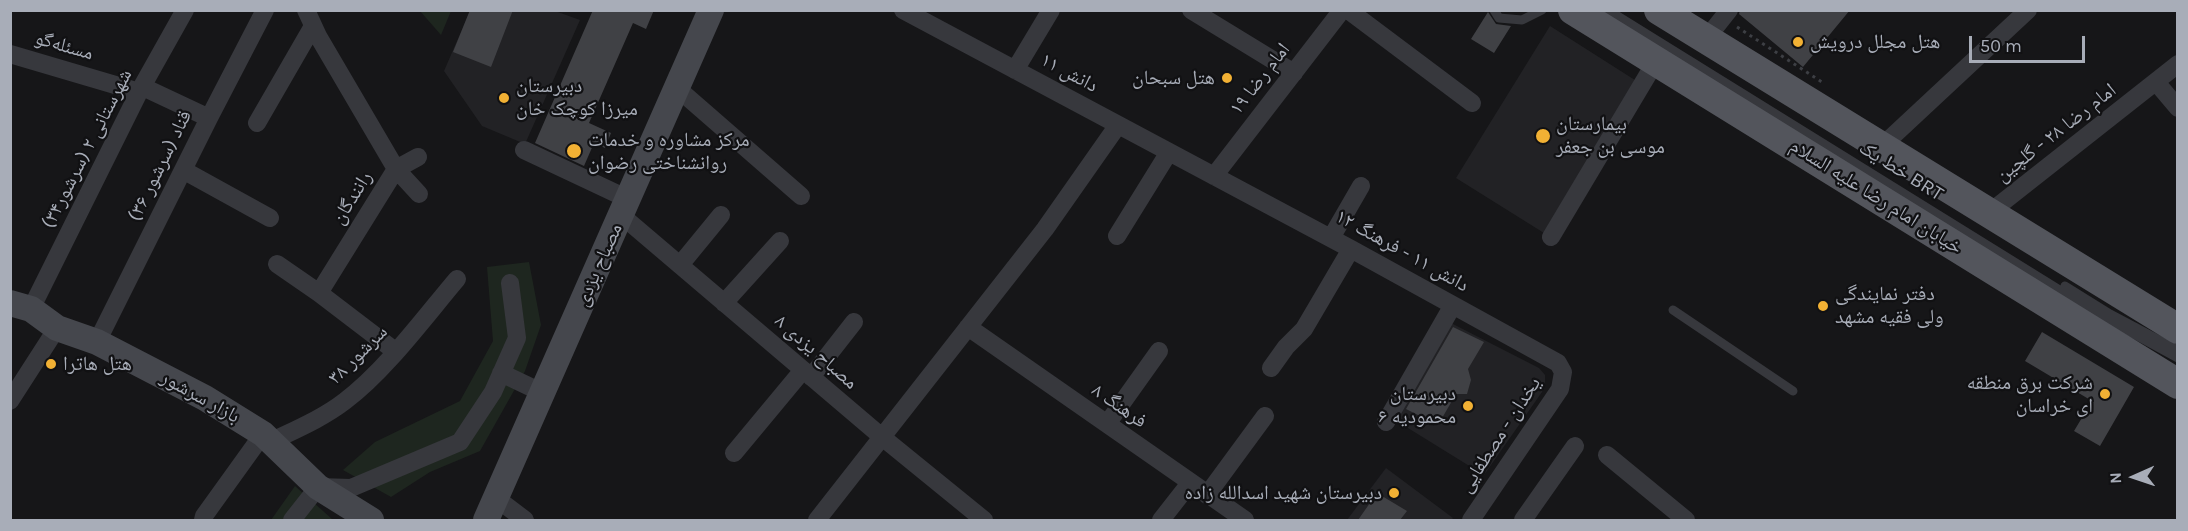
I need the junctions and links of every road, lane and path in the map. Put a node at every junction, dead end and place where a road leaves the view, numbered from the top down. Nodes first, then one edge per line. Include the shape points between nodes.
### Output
1 (185, 10) edge
2 (265, 10) edge
3 (711, 10) edge
4 (903, 10) edge
5 (1051, 10) edge
6 (1191, 10) edge
7 (1342, 10) edge
8 (1348, 10) edge
9 (1494, 10) edge
10 (1542, 10) edge
11 (1573, 10) edge
12 (1608, 10) edge
13 (1619, 10) edge
14 (1659, 10) edge
15 (1729, 10) edge
16 (2028, 10) edge
17 (310, 18) edge
18 (1706, 39) junction
19 (11, 56) edge
20 (1656, 61) junction
21 (2178, 64) edge
22 (1015, 70) junction
23 (1294, 73) junction
24 (2156, 82) junction
25 (677, 88) junction
26 (141, 89) junction
27 (1472, 103) dead end
28 (2178, 108) edge
29 (208, 118) junction
30 (257, 123) dead end
31 (1118, 125) junction
32 (1881, 147) junction
33 (524, 150) dead end
34 (1169, 152) junction
35 (418, 157) dead end
36 (396, 169) junction
37 (183, 170) junction
38 (1214, 176) junction
39 (1361, 186) dead end
40 (418, 194) dead end
41 (801, 196) dead end
42 (625, 207) junction
43 (1989, 213) junction
44 (721, 215) dead end
45 (270, 218) dead end
46 (1117, 236) dead end
47 (1551, 237) dead end
48 (1331, 238) junction
49 (780, 241) dead end
50 (1352, 249) junction
51 (277, 264) dead end
52 (680, 265) junction
53 (457, 279) dead end
54 (510, 284) dead end
55 (319, 292) junction
56 (724, 303) junction
57 (1453, 305) junction
58 (21, 306) edge
59 (1673, 310) dead end
60 (854, 322) dead end
61 (968, 327) junction
62 (57, 328) junction
63 (2178, 329) edge
64 (97, 342) junction
65 (2178, 350) edge
66 (395, 351) junction
67 (1159, 351) dead end
68 (2178, 358) edge
69 (1271, 368) dead end
70 (1563, 372) joint
71 (501, 373) junction
72 (807, 374) junction
73 (2178, 384) edge
74 (1793, 391) dead end
75 (543, 393) junction
76 (10, 401) edge
77 (1265, 416) dead end
78 (1386, 422) dead end
79 (1107, 424) junction
80 (268, 437) junction
81 (882, 437) junction
82 (1575, 446) dead end
83 (734, 453) dead end
84 (1607, 455) dead end
85 (1190, 483) junction
86 (318, 487) junction
87 (1207, 495) junction
88 (491, 509) edge
89 (202, 520) edge
90 (292, 520) edge
91 (371, 520) edge
92 (525, 520) edge
93 (817, 520) edge
94 (984, 520) edge
95 (1161, 520) edge
96 (1245, 520) edge
97 (1471, 520) edge
98 (1523, 520) edge
99 (1686, 520) edge

1 - 26 street, شهرستانی ۲ (سرشور۳۴)
2 - 29 street, قناد (سرشور ۳۶)
3 - 25 main road, مصباح یزدی
4 - 22 street, دانش ۱۱
5 - 22 street
6 - 23 street
7 - 23 street, امام رضا ۱۹
8 - 27 street
9 - 10 lane via 1499,18 1522,20
11 - 20 main road, خیابان امام رضا علیه السلام
12 - 68 lane, خط یک BRT via 2108,320
13 - 65 lane, خط یک BRT via 2110,314
14 - 18 main road
15 - 18 street
16 - 32 street
17 - 30 street
17 - 36 street, رانندگان
18 - 32 main road
19 - 26 street, مسئله‌گو
20 - 47 street
20 - 73 main road, خیابان امام رضا علیه السلام
21 - 24 street, امام رضا ۲۸ - گلچین
22 - 31 street, دانش ۱۱
23 - 38 street, امام رضا ۱۹
24 - 28 street
24 - 43 street, امام رضا ۲۸ - گلچین
25 - 41 street
25 - 42 main road, مصباح یزدی
26 - 29 street, مسئله‌گو
26 - 58 street, شهرستانی ۲ (سرشور۳۴)
29 - 37 street, قناد (سرشور ۳۶)
31 - 34 street, دانش ۱۱
31 - 61 street via 1045,229
32 - 43 main road
33 - 42 street, مصباح یزدی ۸
34 - 38 street, دانش ۱۱
34 - 46 street
35 - 36 street
36 - 40 street
36 - 55 street, رانندگان
37 - 45 street
37 - 64 street, قناد (سرشور ۳۶)
38 - 48 street, دانش ۱۱ - فرهنگ ۱۲
39 - 48 street
42 - 52 street, مصباح یزدی ۸
42 - 75 main road, مصباح یزدی
43 - 63 main road
44 - 52 street
48 - 50 street, دانش ۱۱ - فرهنگ ۱۲
49 - 56 street
50 - 57 street, دانش ۱۱ - فرهنگ ۱۲
50 - 69 street via 1304,329
51 - 55 street
52 - 56 street, مصباح یزدی ۸
53 - 66 street, سرشور ۳۸
54 - 71 street via 517,338
55 - 66 street
56 - 72 street, مصباح یزدی ۸
57 - 70 street, دانش ۱۱ - فرهنگ ۱۲ via 1558,363
57 - 78 street
58 - 62 main road, بازار سرشور
59 - 74 lane
60 - 72 street
61 - 79 street, فرهنگ ۸
61 - 81 street
62 - 64 main road, بازار سرشور
62 - 76 street
64 - 80 main road, بازار سرشور
66 - 80 street, سرشور ۳۸ via 345,402 312,422
67 - 79 street
70 - 97 street, یخدان - مصطفایی via 1560,389
71 - 75 street
71 - 86 street via 460,442 351,488
72 - 81 street, مصباح یزدی ۸
72 - 83 street
75 - 88 main road, مصباح یزدی
77 - 87 street
79 - 85 street, فرهنگ ۸
80 - 86 main road, بازار سرشور
80 - 89 street
81 - 93 street
81 - 94 street, مصباح یزدی ۸
82 - 98 street
84 - 99 street
85 - 87 street, فرهنگ ۸
85 - 95 street
86 - 90 street
86 - 91 main road, بازار سرشور
87 - 96 street, فرهنگ ۸
88 - 92 street

